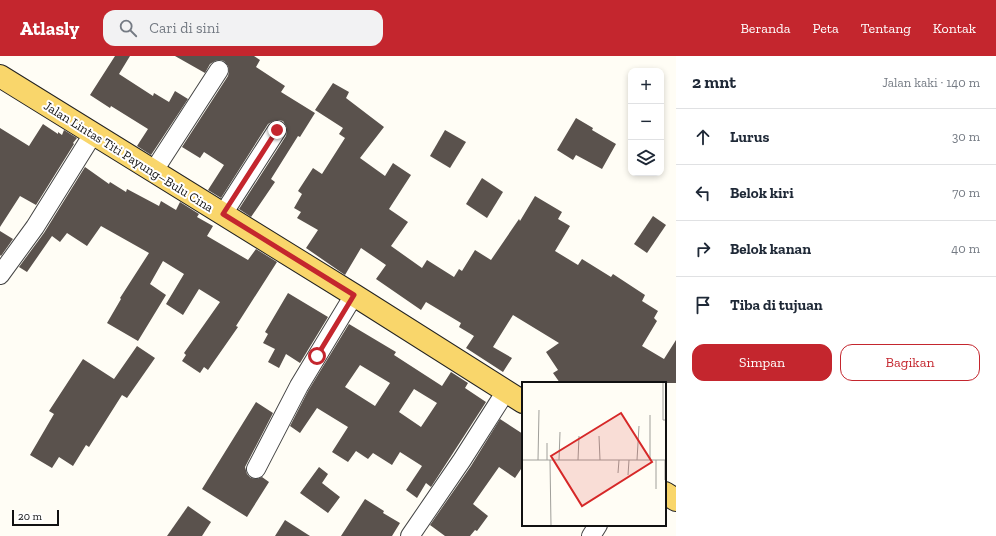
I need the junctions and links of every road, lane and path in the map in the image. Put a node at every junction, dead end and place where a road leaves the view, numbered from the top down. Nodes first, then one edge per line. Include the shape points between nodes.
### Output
1 (219, 70) dead end
2 (2, 82) edge
3 (277, 130) dead end
4 (93, 134) junction
5 (153, 172) junction
6 (223, 214) junction
7 (0, 274) edge
8 (354, 295) junction
9 (514, 396) edge
10 (256, 469) dead end
11 (666, 494) edge
12 (676, 500) edge
13 (597, 526) edge
14 (410, 536) edge
15 (591, 536) edge

1 - 5 street
2 - 4 main road, Jalan Lintas Titi Payung–Bulu Cina
3 - 6 street
4 - 5 main road, Jalan Lintas Titi Payung–Bulu Cina
4 - 7 street via 35,227
5 - 6 main road, Jalan Lintas Titi Payung–Bulu Cina
6 - 8 main road, Jalan Lintas Titi Payung–Bulu Cina
8 - 9 main road, Jalan Lintas Titi Payung–Bulu Cina
8 - 10 street via 299,386
9 - 14 street via 462,460
11 - 12 main road
13 - 15 street

